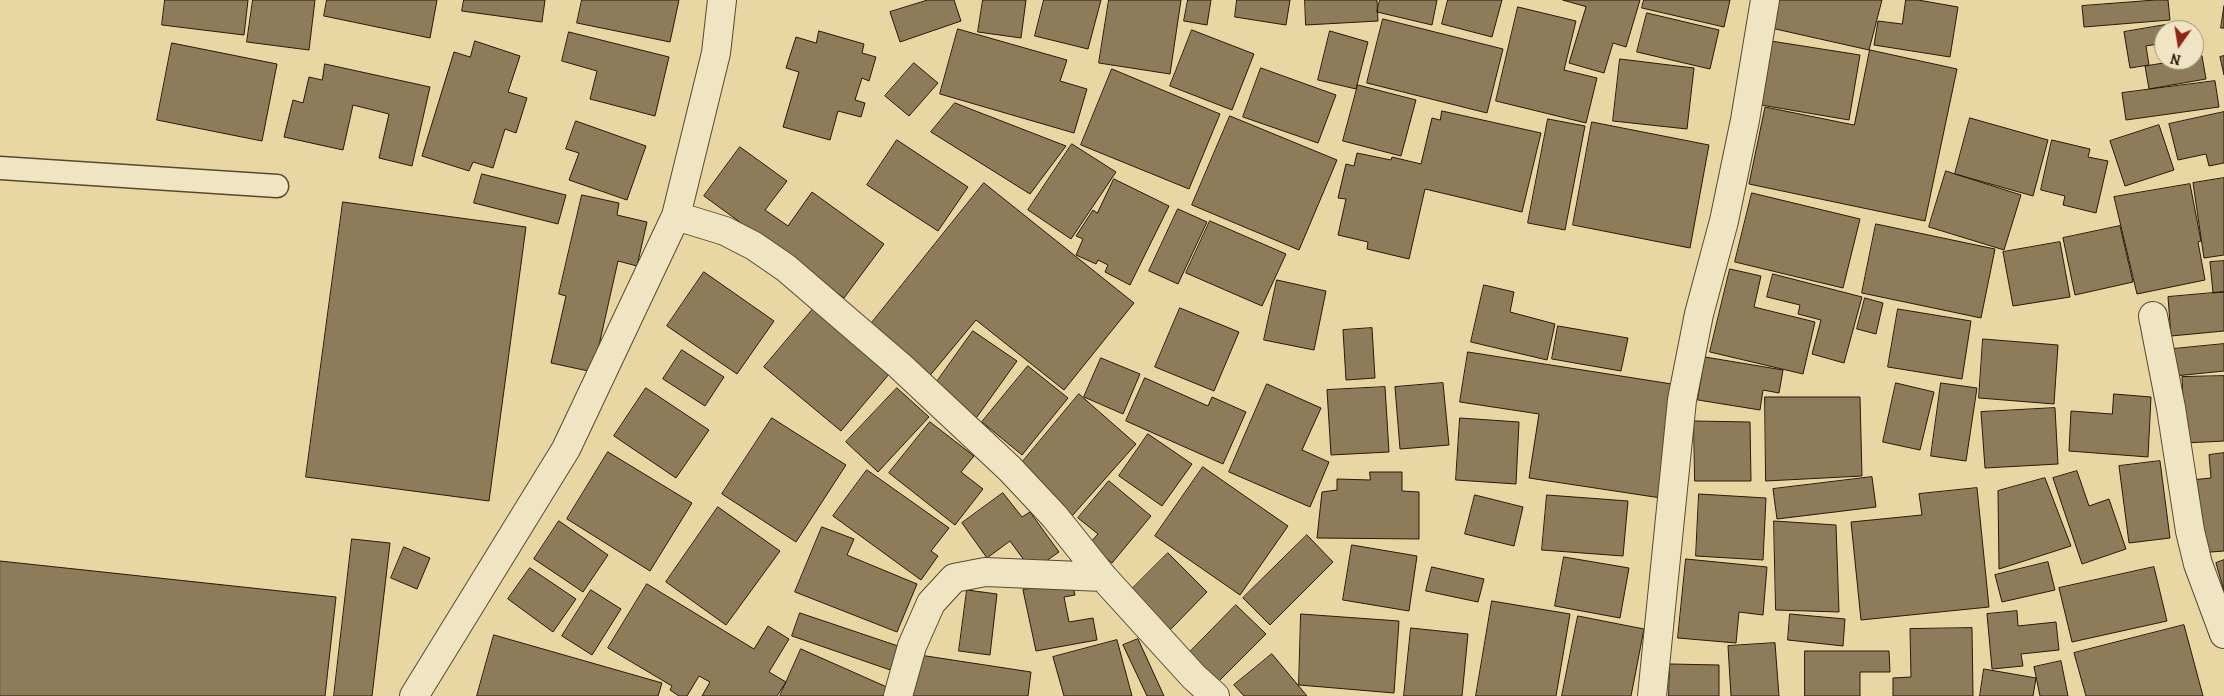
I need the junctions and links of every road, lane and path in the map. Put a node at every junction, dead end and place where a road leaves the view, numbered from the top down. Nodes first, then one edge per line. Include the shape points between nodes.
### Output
1 (722, 0) edge
2 (1765, 0) edge
3 (0, 168) edge
4 (277, 186) dead end
5 (676, 216) junction
6 (2153, 316) dead end
7 (1103, 577) junction
8 (2224, 634) edge
9 (414, 696) edge
10 (898, 696) edge
11 (1215, 696) edge
12 (1652, 696) edge

1 - 5 street via 716,53
2 - 12 street via 1745,120 1682,400
3 - 4 lane
5 - 7 street via 725,231 754,246 824,299 1010,469 1056,517
5 - 9 street via 566,449
6 - 8 street via 2190,531 2198,564
7 - 10 street via 985,572 954,578 927,612 912,646
7 - 11 street

